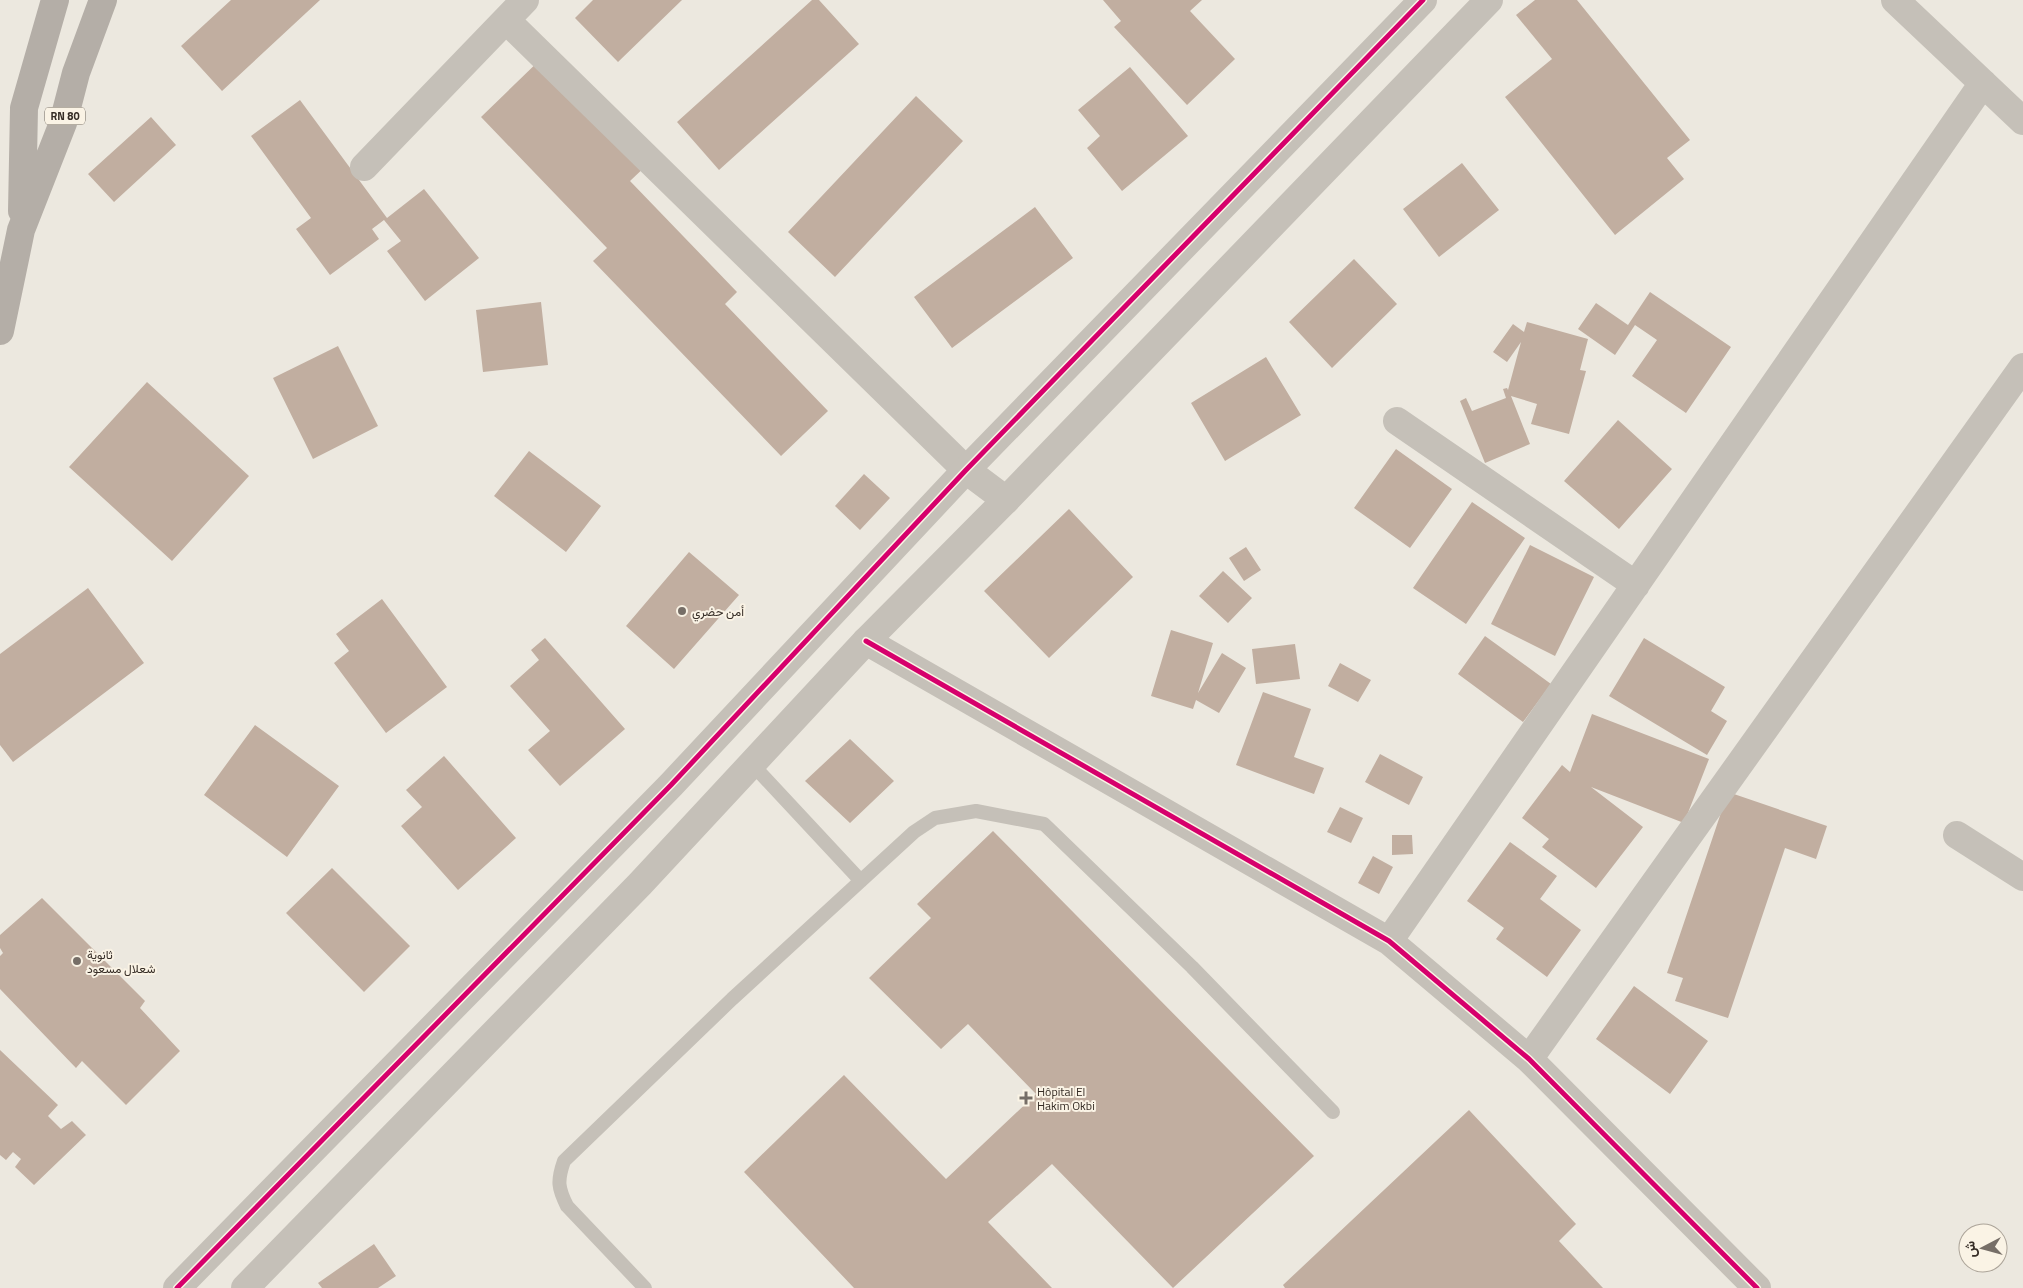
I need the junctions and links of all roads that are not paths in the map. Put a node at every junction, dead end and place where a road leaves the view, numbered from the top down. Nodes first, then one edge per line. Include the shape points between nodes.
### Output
1 (55, 0) edge
2 (104, 0) edge
3 (525, 0) edge
4 (1423, 0) edge
5 (1489, 0) edge
6 (1895, 0) edge
7 (506, 20) junction
8 (1984, 84) junction
9 (2023, 121) edge
10 (364, 167) dead end
11 (21, 230) junction
12 (0, 331) edge
13 (2023, 367) edge
14 (1397, 421) dead end
15 (966, 470) junction
16 (1006, 500) junction
17 (1636, 584) junction
18 (866, 641) junction
19 (752, 764) junction
20 (1957, 835) dead end
21 (2023, 877) edge
22 (861, 881) junction
23 (1389, 941) junction
24 (1529, 1059) junction
25 (1333, 1112) dead end
26 (1746, 1284) edge
27 (177, 1288) edge
28 (245, 1288) edge
29 (645, 1288) edge

1 - 11 main road, RN 80 via 24,108
2 - 11 main road, RN 80 via 76,73 63,123
3 - 7 street
4 - 15 street
5 - 16 street
6 - 8 street
7 - 10 street
7 - 15 street
8 - 9 street
8 - 17 street
11 - 12 main road, RN 80
13 - 24 street
14 - 17 street
15 - 16 street
15 - 27 street via 671,785
16 - 18 street
17 - 23 street
18 - 19 street
18 - 23 street
19 - 22 lane
19 - 28 street via 640,884
20 - 21 street
22 - 25 lane via 914,832 935,818 976,812 1044,824 1192,967
22 - 29 lane via 732,999 564,1161 558,1178 567,1206
23 - 24 street
24 - 26 street

